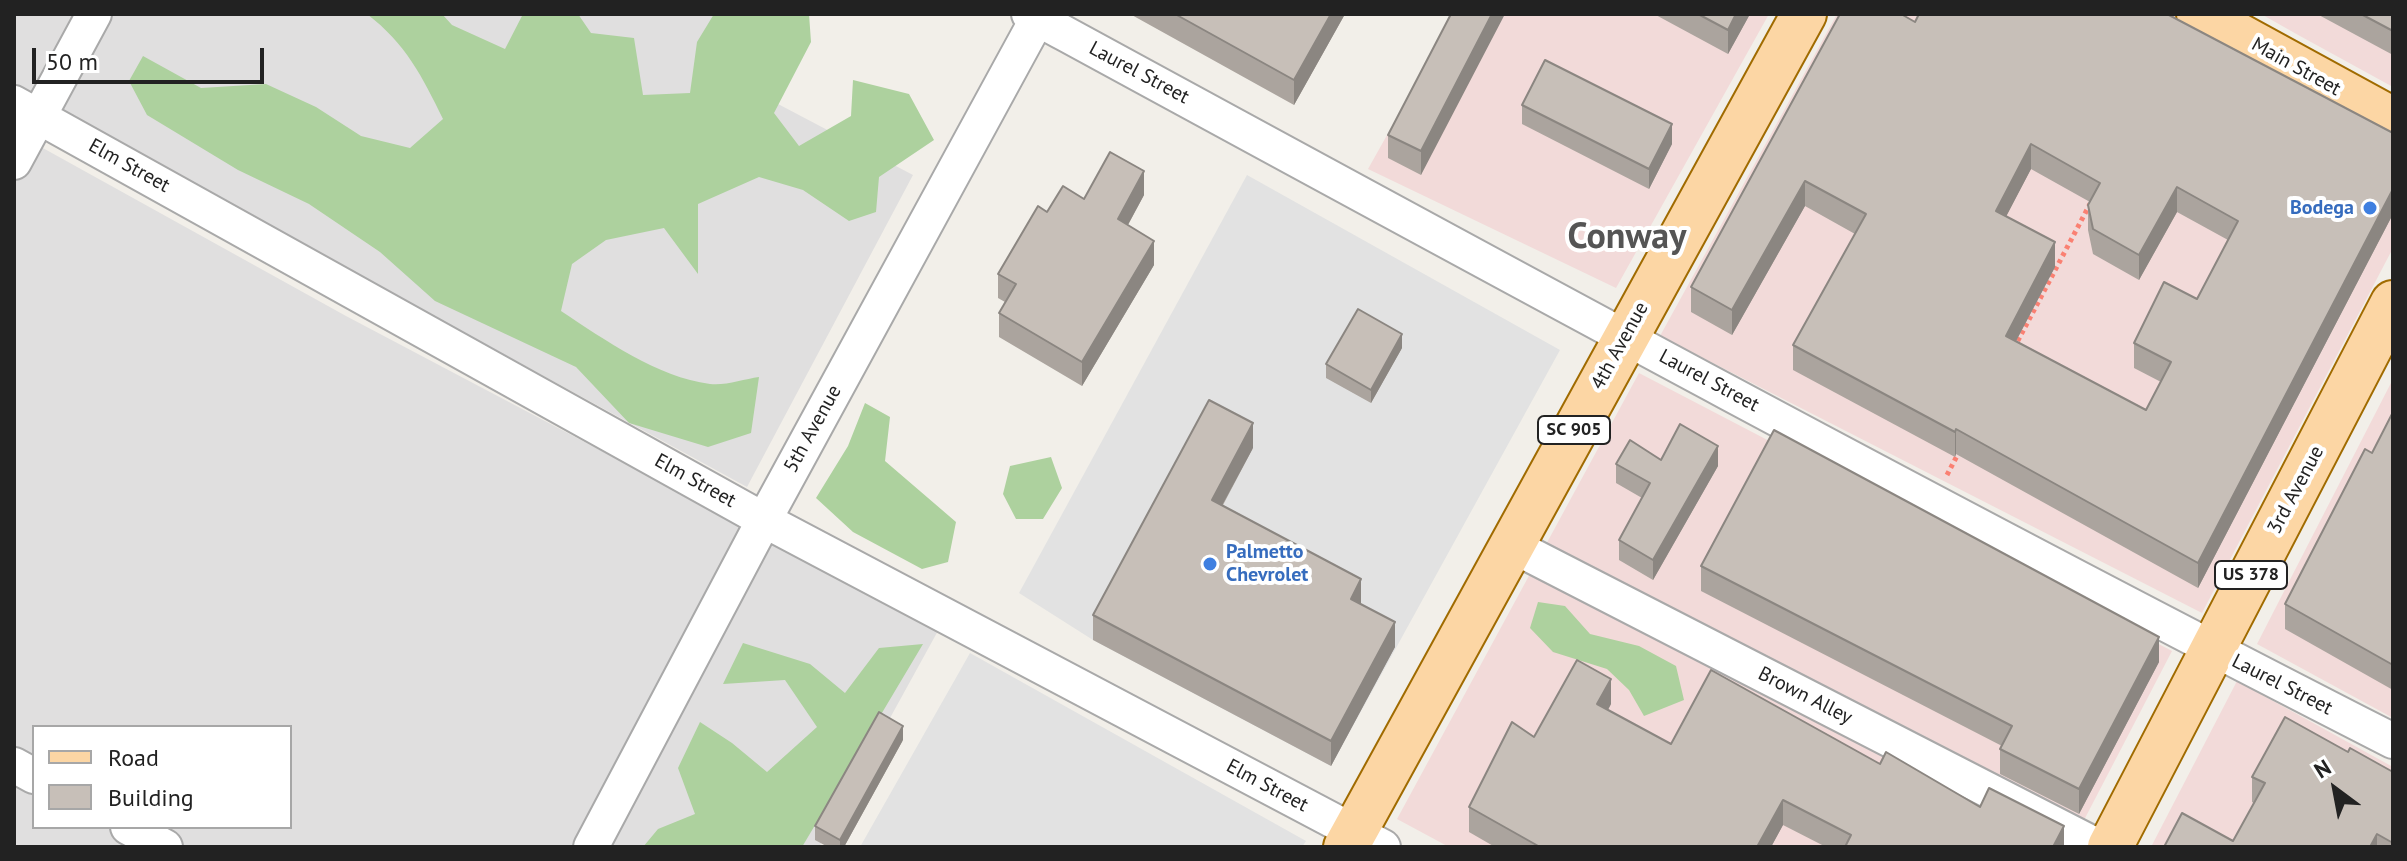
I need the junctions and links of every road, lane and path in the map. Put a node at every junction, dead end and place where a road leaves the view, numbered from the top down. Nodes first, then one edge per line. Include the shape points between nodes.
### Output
1 (94, 14) edge
2 (1804, 14) edge
3 (2199, 14) edge
4 (1035, 16) edge
5 (2243, 24) edge
6 (26, 110) edge
7 (2393, 120) edge
8 (14, 162) edge
9 (2095, 195) edge
10 (2393, 303) edge
11 (1625, 336) junction
12 (2007, 362) edge
13 (1963, 445) edge
14 (1933, 501) junction
15 (764, 520) junction
16 (1511, 545) junction
17 (2213, 649) junction
18 (2393, 741) edge
19 (14, 765) edge
20 (32, 775) edge
21 (132, 829) edge
22 (1361, 842) edge
23 (165, 847) edge
24 (591, 847) edge
25 (2099, 847) edge
26 (2110, 847) edge

1 - 6 street
2 - 11 main road, 4th Avenue / SC 905
3 - 5 main road, Main Street
4 - 11 street, Laurel Street
4 - 15 street, 5th Avenue
5 - 7 main road, Main Street
6 - 8 street
6 - 15 street, Elm Street
9 - 12 path
10 - 17 main road, 3rd Avenue / US 378
11 - 14 street, Laurel Street
11 - 16 main road, 4th Avenue / SC 905
13 - 14 path
14 - 17 street, Laurel Street
15 - 22 street, Elm Street
15 - 24 street, 5th Avenue
16 - 22 main road, 4th Avenue / SC 905
16 - 25 street, Brown Alley
17 - 18 street, Laurel Street
17 - 26 main road, 3rd Avenue / US 378
19 - 20 street
21 - 23 street

